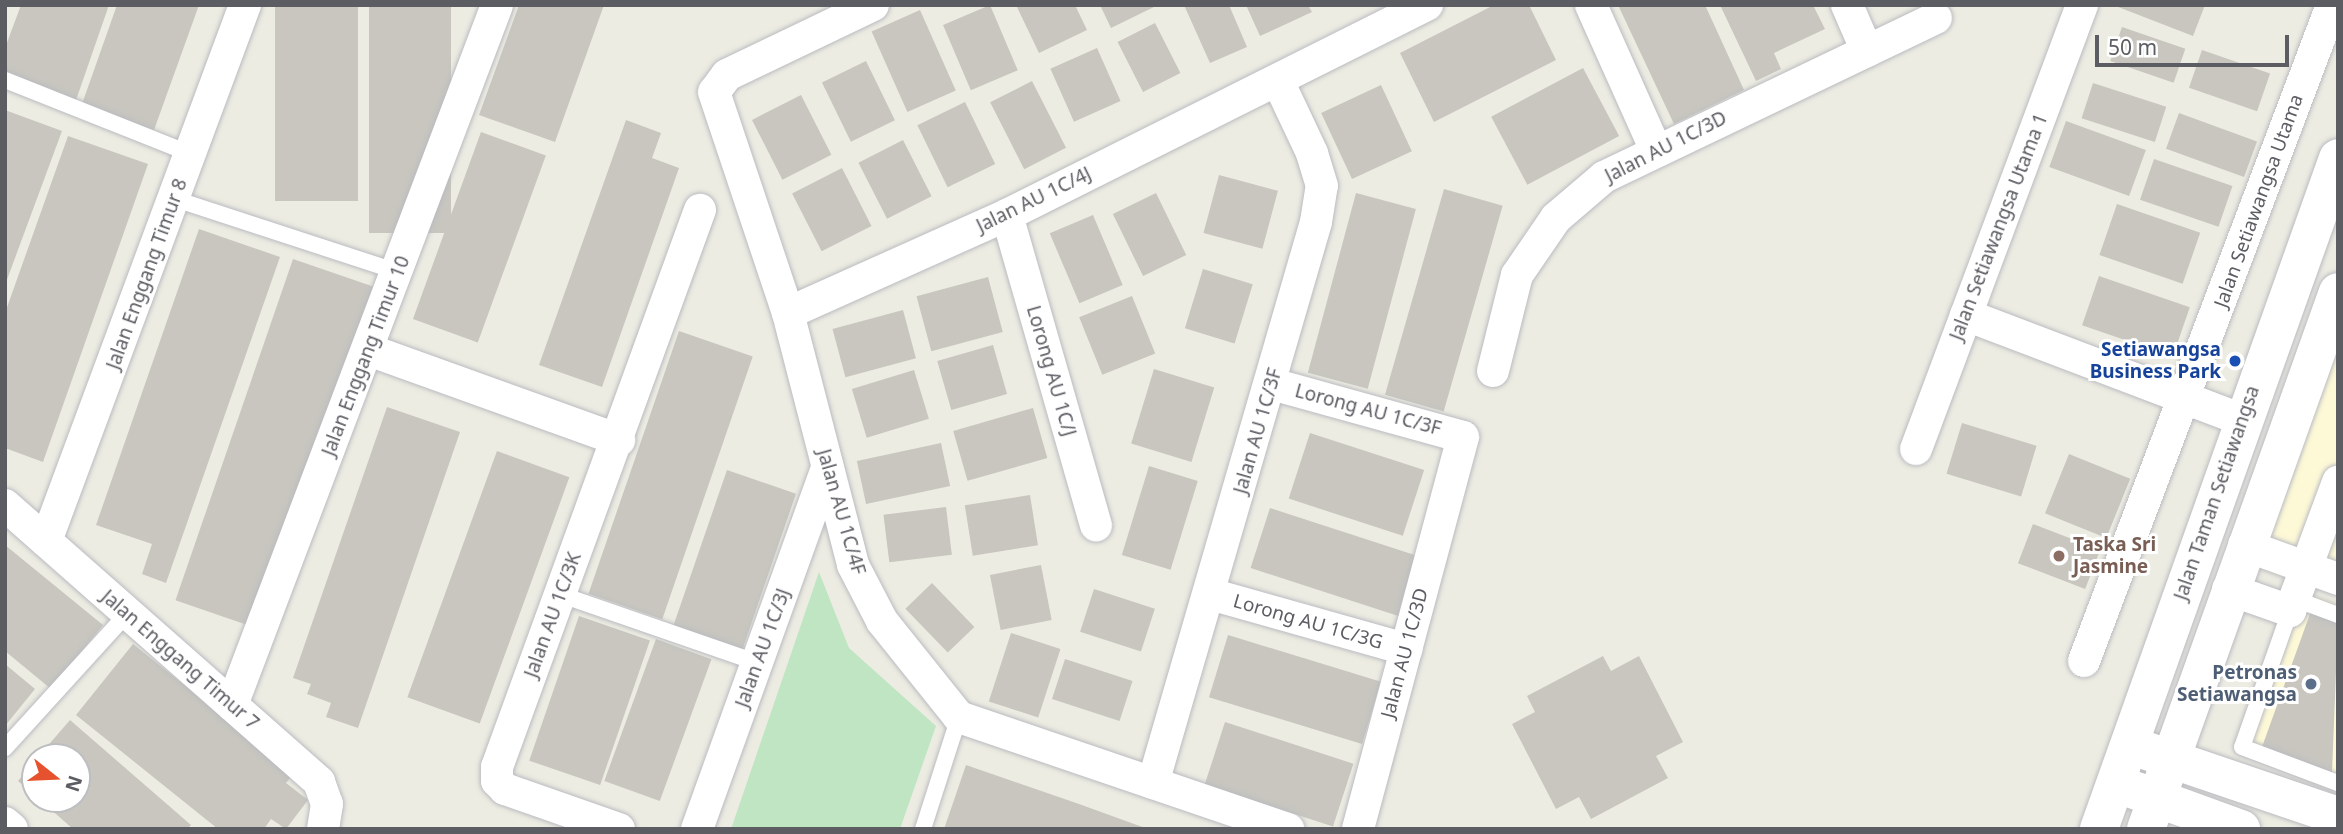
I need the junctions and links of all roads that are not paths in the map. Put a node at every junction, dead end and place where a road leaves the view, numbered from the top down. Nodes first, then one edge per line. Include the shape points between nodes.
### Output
1 (245, 5) edge
2 (497, 5) edge
3 (873, 5) edge
4 (1427, 5) edge
5 (1591, 5) edge
6 (1847, 5) edge
7 (2082, 5) edge
8 (2332, 5) edge
9 (1936, 18) dead end
10 (1867, 51) junction
11 (5, 80) edge
12 (1278, 81) junction
13 (1655, 148) junction
14 (191, 154) junction
15 (2338, 158) edge
16 (175, 199) junction
17 (700, 210) dead end
18 (1007, 215) junction
19 (398, 272) junction
20 (2338, 292) edge
21 (788, 313) junction
22 (1966, 315) junction
23 (369, 349) junction
24 (1493, 371) dead end
25 (1272, 384) junction
26 (2186, 396) junction
27 (2243, 420) junction
28 (1463, 437) joint
29 (619, 440) junction
30 (1916, 449) dead end
31 (827, 467) junction
32 (2338, 482) edge
33 (5, 505) edge
34 (1096, 527) dead end
35 (46, 541) junction
36 (2244, 545) junction
37 (2306, 568) junction
38 (2338, 579) edge
39 (2228, 589) junction
40 (559, 594) junction
41 (1210, 594) junction
42 (2293, 605) junction
43 (128, 613) junction
44 (2338, 615) edge
45 (1406, 649) junction
46 (2084, 661) dead end
47 (758, 663) junction
48 (232, 705) junction
49 (959, 717) junction
50 (2129, 744) junction
51 (5, 748) edge
52 (2170, 758) junction
53 (1153, 783) junction
54 (2116, 783) junction
55 (2338, 783) edge
56 (2151, 813) edge
57 (2338, 817) edge
58 (5, 823) edge
59 (12, 829) edge
60 (323, 829) edge
61 (619, 829) edge
62 (697, 829) edge
63 (923, 829) edge
64 (1288, 829) edge
65 (1358, 829) edge
66 (2099, 829) edge
67 (2241, 829) edge

1 - 14 street, Jalan Enggang Timur 8
2 - 19 street, Jalan Enggang Timur 10
3 - 21 street, Jalan AU 1C/4F via 727,75 713,92 718,119
4 - 12 street, Jalan AU 1C/4J
5 - 13 street
6 - 10 street
7 - 22 street, Jalan Setiawangsa Utama 1
8 - 26 street, Jalan Setiawangsa Utama
9 - 10 street, Jalan AU 1C/3D
10 - 13 street, Jalan AU 1C/3D
11 - 14 lane
12 - 18 street, Jalan AU 1C/4J
12 - 25 street, Jalan AU 1C/3F via 1322,186
13 - 24 street, Jalan AU 1C/3D via 1604,177 1556,218 1517,275
14 - 16 street, Jalan Enggang Timur 8
15 - 27 main road, Jalan Taman Setiawangsa
16 - 19 lane
16 - 35 street, Jalan Enggang Timur 8
17 - 29 street, Jalan AU 1C/3K
18 - 21 street, Jalan AU 1C/4J
18 - 34 street, Lorong AU 1C/J
19 - 23 street, Jalan Enggang Timur 10
20 - 36 main road
21 - 31 street, Jalan AU 1C/4F
22 - 26 street
22 - 30 street, Jalan Setiawangsa Utama 1
23 - 29 street
23 - 48 street, Jalan Enggang Timur 10
25 - 28 street, Lorong AU 1C/3F
25 - 41 street, Jalan AU 1C/3F
26 - 27 street
26 - 46 street, Jalan Setiawangsa Utama
27 - 50 main road, Jalan Taman Setiawangsa
28 - 45 street, Jalan AU 1C/3D
29 - 40 street, Jalan AU 1C/3K
31 - 47 street, Jalan AU 1C/3J
31 - 49 street, Jalan AU 1C/4F via 853,565 882,621
32 - 37 street
33 - 35 street, Jalan Enggang Timur 7
35 - 43 street, Jalan Enggang Timur 7
36 - 37 street
36 - 39 main road
37 - 38 street
37 - 42 street
39 - 42 street
39 - 52 main road
40 - 47 lane
40 - 61 street, Jalan AU 1C/3K via 497,767 496,781 505,789
41 - 45 street, Lorong AU 1C/3G
41 - 53 street, Jalan AU 1C/3F
42 - 44 lane
42 - 55 lane via 2242,747
43 - 48 street, Jalan Enggang Timur 7
43 - 51 lane
45 - 65 street, Jalan AU 1C/3D
47 - 62 street, Jalan AU 1C/3J
48 - 60 street, Jalan Enggang Timur 7 via 319,782 327,804
49 - 53 street
49 - 63 lane
50 - 52 main road
50 - 54 main road, Jalan Taman Setiawangsa
52 - 56 main road
52 - 57 main road
53 - 64 street
54 - 56 main road
54 - 66 main road, Jalan Taman Setiawangsa
56 - 67 main road
58 - 59 street

